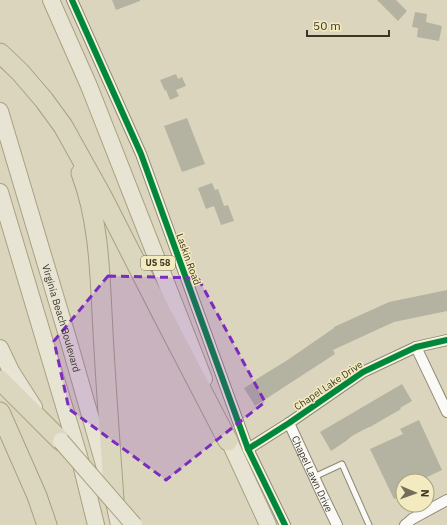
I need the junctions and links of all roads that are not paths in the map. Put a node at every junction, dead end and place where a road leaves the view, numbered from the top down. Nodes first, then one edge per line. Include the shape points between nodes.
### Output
1 (51, 0) edge
2 (72, 0) edge
3 (0, 53) edge
4 (0, 111) edge
5 (63, 126) junction
6 (0, 192) edge
7 (447, 340) edge
8 (416, 347) junction
9 (0, 348) edge
10 (0, 380) edge
11 (0, 412) edge
12 (447, 412) edge
13 (289, 423) junction
14 (228, 440) junction
15 (61, 441) junction
16 (248, 449) junction
17 (314, 477) junction
18 (114, 499) junction
19 (447, 500) edge
20 (47, 525) edge
21 (96, 525) edge
22 (119, 525) edge
23 (134, 525) edge
24 (268, 525) edge
25 (285, 525) edge
26 (337, 525) edge
27 (369, 525) edge
28 (405, 525) edge

1 - 14 main road, US 58 via 89,86
2 - 16 street, Laskin Road via 141,154
3 - 5 highway via 20,72
4 - 18 main road, Virginia Beach Boulevard
5 - 14 highway
5 - 18 highway via 83,178 95,231
6 - 21 main road via 79,456
7 - 8 street, Chapel Lake Drive
8 - 12 street
8 - 13 street, Chapel Lake Drive via 363,372
9 - 15 main road via 26,395
10 - 15 highway
11 - 20 highway
13 - 16 street, Chapel Lake Drive
13 - 17 street, Chapel Lawn Drive
14 - 24 main road, US 58
15 - 23 main road, bridge
16 - 25 street, Laskin Road
17 - 26 street, Chapel Lawn Drive
17 - 27 lane via 342,464
18 - 22 main road, Virginia Beach Boulevard
19 - 28 street

